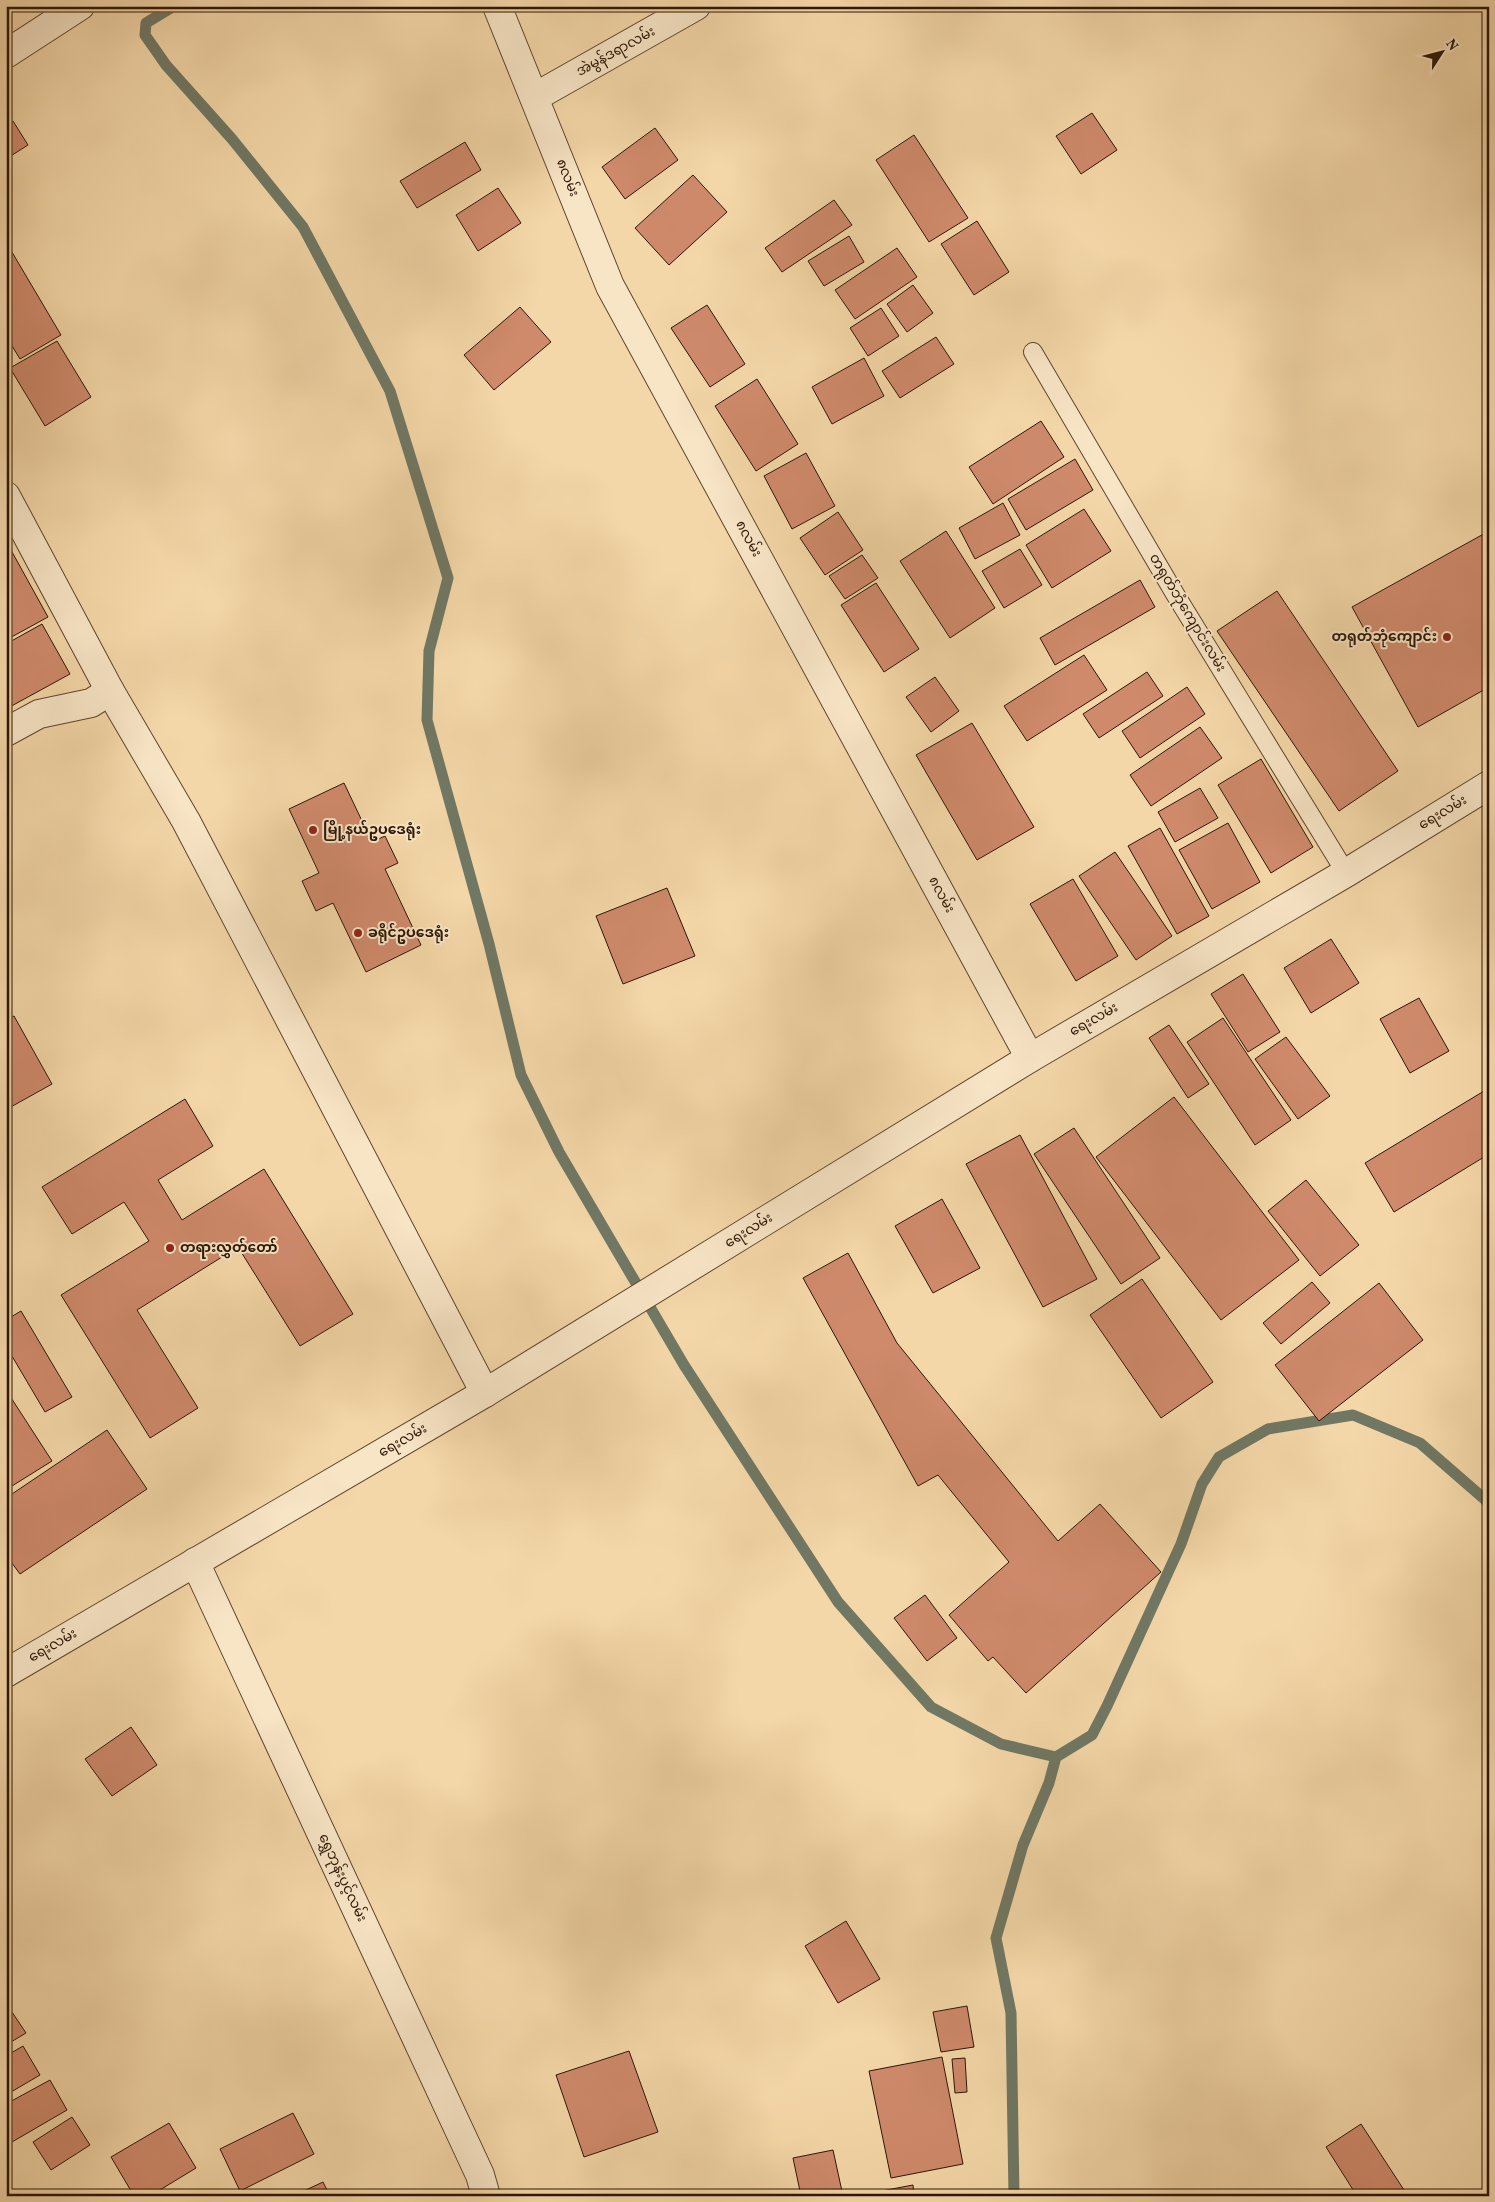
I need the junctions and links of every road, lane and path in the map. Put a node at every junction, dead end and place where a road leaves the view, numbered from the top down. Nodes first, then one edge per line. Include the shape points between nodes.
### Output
1 (80, 6) edge
2 (497, 6) edge
3 (696, 6) edge
4 (6, 54) edge
5 (534, 97) junction
6 (1033, 352) dead end
7 (6, 496) edge
8 (110, 691) junction
9 (6, 732) edge
10 (1489, 785) edge
11 (1346, 872) junction
12 (1030, 1058) junction
13 (485, 1393) junction
14 (195, 1562) junction
15 (6, 1673) edge
16 (486, 2196) edge

1 - 4 street
2 - 5 street, ၈လမ်း
3 - 5 street, အဲမွန်ဒရာလမ်း
5 - 12 street, ၈လမ်း via 610,286
6 - 11 lane, တရုတ်ဘုံကျောင်းလမ်း via 1175,594
7 - 8 street
8 - 9 street via 91,703 39,714
8 - 13 street via 186,821
10 - 11 street, ရေးလမ်း
11 - 12 street, ရေးလမ်း
12 - 13 street, ရေးလမ်း
13 - 14 street, ရေးလမ်း
14 - 15 street, ရေးလမ်း
14 - 16 street, ရွှေဘုန်းပွင့်လမ်း via 480,2176

